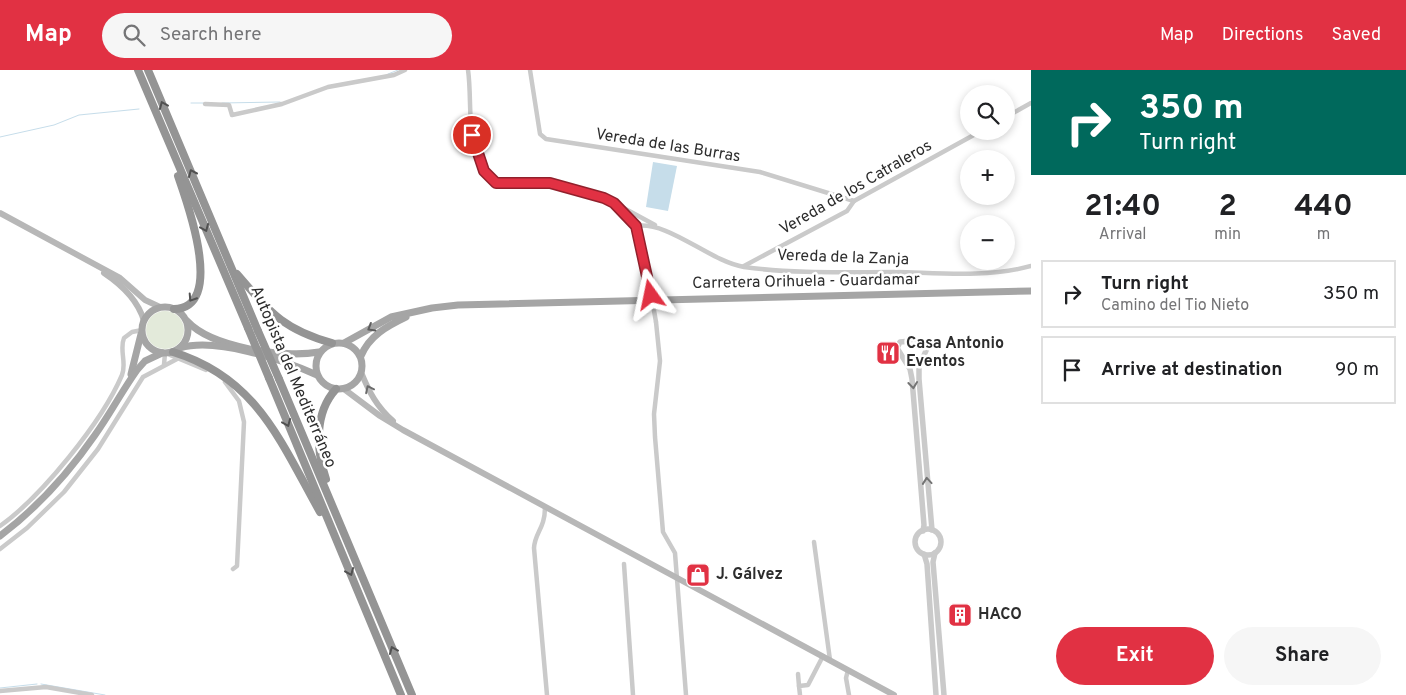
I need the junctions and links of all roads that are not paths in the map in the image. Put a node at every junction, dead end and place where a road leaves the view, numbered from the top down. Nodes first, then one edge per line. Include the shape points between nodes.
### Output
1 (137, 70) edge
2 (148, 70) edge
3 (405, 70) edge
4 (468, 70) edge
5 (530, 70) edge
6 (1031, 103) edge
7 (204, 104) dead end
8 (1015, 112) edge
9 (965, 140) edge
10 (854, 201) junction
11 (614, 203) junction
12 (0, 213) edge
13 (636, 226) junction
14 (658, 227) junction
15 (74, 253) junction
16 (1031, 266) edge
17 (743, 267) junction
18 (233, 270) junction
19 (1031, 291) edge
20 (160, 307) junction
21 (432, 308) junction
22 (174, 309) junction
23 (185, 318) junction
24 (144, 321) junction
25 (142, 331) junction
26 (332, 343) junction
27 (344, 343) junction
28 (320, 352) junction
29 (171, 353) junction
30 (361, 356) junction
31 (166, 363) junction
32 (362, 372) junction
33 (317, 375) junction
34 (124, 388) junction
35 (340, 389) junction
36 (403, 430) junction
37 (545, 507) junction
38 (0, 526) edge
39 (932, 530) junction
40 (923, 531) junction
41 (0, 536) edge
42 (335, 536) junction
43 (814, 542) dead end
44 (0, 549) edge
45 (935, 553) junction
46 (924, 554) junction
47 (355, 559) junction
48 (624, 564) dead end
49 (233, 569) dead end
50 (678, 580) junction
51 (823, 656) junction
52 (830, 660) junction
53 (848, 670) junction
54 (798, 674) dead end
55 (799, 686) junction
56 (0, 690) edge
57 (937, 693) edge
58 (92, 695) edge
59 (401, 695) edge
60 (412, 695) edge
61 (547, 695) edge
62 (633, 695) edge
63 (686, 695) edge
64 (800, 695) edge
65 (849, 695) edge
66 (894, 695) edge
67 (944, 695) edge

1 -> 22 highway via 177,172 200,256 201,277 194,298 186,307
1 -> 42 highway, Autopista del Mediterráneo, bridge
18 -> 2 highway, Autopista del Mediterráneo
3 - 7 street via 232,115 229,105
4 - 11 street, Vereda de la Zanja via 472,135 477,156 489,178 501,184 550,183
5 - 10 street, Vereda de las Burras via 540,134 546,138 760,172
6 - 8 street
9 - 10 street, Vereda de los Catraleros
10 - 17 street, Vereda de los Catraleros via 847,211
11 - 13 street
11 - 14 street, Vereda de la Zanja
12 - 15 main road
13 - 14 street
13 - 50 street, bridge via 649,282 660,361 654,414 661,513 665,537 676,553
14 - 17 street, Vereda de la Zanja via 692,246
15 - 20 main road via 120,278 146,300
15 - 24 main road via 128,292
16 - 17 street, Vereda de la Zanja via 999,273
18 - 26 highway via 282,322 308,336
18 - 47 highway, Autopista del Mediterráneo, bridge
19 - 21 main road, Carretera Orihuela - Guardamar via 506,302
20 - 22 main road
20 - 24 main road via 148,314
21 -> 27 main road, Carretera Orihuela - Guardamar via 391,317
21 - 30 main road, Carretera Orihuela - Guardamar via 386,327 370,340
22 - 23 main road
23 - 28 main road via 210,336 244,347 290,355
23 - 29 main road via 188,330 184,343
24 - 25 main road
25 - 29 main road via 148,346
25 - 34 main road via 134,369
25 - 38 street via 132,332 124,338 121,376 87,434 64,463
26 - 27 main road
26 - 28 main road
27 - 30 main road
28 - 33 main road via 315,368
29 - 31 street
29 - 31 street
29 - 33 main road via 197,345 230,349 280,361
29 - 34 main road via 145,361
29 - 42 highway via 222,373 250,398 277,436
29 - 49 street via 224,381 236,395 244,413 237,566
30 - 32 main road
31 - 44 street via 142,377 103,441 64,492
32 - 35 main road via 358,380
36 -> 32 main road via 381,410 368,390
33 - 35 main road via 322,382
34 - 41 main road via 96,435 64,477 27,515
35 - 36 main road
35 - 47 highway via 325,405 320,424 320,460
36 - 37 main road
37 - 50 main road
37 - 61 street via 545,521 534,548
39 - 40 street
39 -> 40 street via 919,379 928,346 922,340 900,342 897,348 910,369 912,379
39 - 45 street via 940,543
40 - 46 street via 915,544
42 -> 59 highway, Autopista del Mediterráneo
43 - 52 street
45 - 46 street
45 - 67 street via 933,562
46 - 57 street
60 -> 47 highway, Autopista del Mediterráneo
48 - 62 street
50 - 51 main road
50 - 63 street
51 - 52 main road
51 - 55 street via 808,685
52 - 53 main road
53 - 65 street
53 - 66 main road
54 - 55 street
55 - 64 street
56 - 58 street via 46,687

